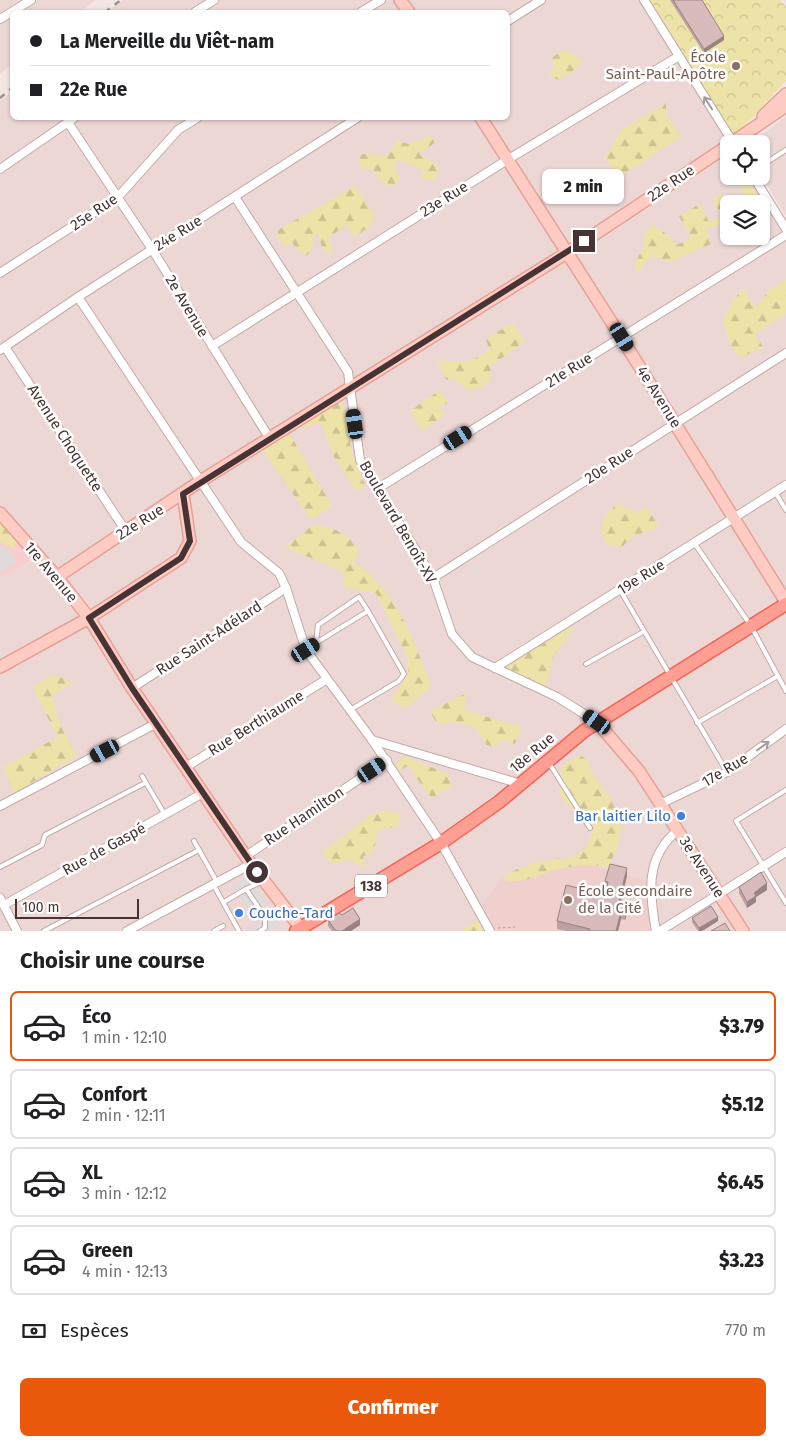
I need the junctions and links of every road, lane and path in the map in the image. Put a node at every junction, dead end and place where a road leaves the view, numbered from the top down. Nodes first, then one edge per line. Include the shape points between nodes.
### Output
1 (31, 0) edge
2 (214, 0) edge
3 (541, 0) edge
4 (644, 0) edge
5 (375, 2) edge
6 (15, 10) edge
7 (198, 10) edge
8 (364, 10) edge
9 (510, 20) edge
10 (680, 56) junction
11 (786, 94) edge
12 (786, 106) edge
13 (194, 120) edge
14 (354, 120) edge
15 (482, 120) edge
16 (72, 121) edge
17 (756, 125) junction
18 (727, 135) edge
19 (743, 135) edge
20 (786, 150) edge
21 (720, 151) edge
22 (507, 160) junction
23 (770, 160) edge
24 (0, 169) edge
25 (759, 185) edge
26 (235, 196) junction
27 (118, 197) junction
28 (786, 229) edge
29 (786, 235) edge
30 (152, 249) junction
31 (568, 252) junction
32 (0, 273) edge
33 (296, 293) junction
34 (78, 297) junction
35 (622, 337) junction
36 (212, 346) junction
37 (2, 348) edge
38 (786, 353) edge
39 (350, 389) junction
40 (675, 422) junction
41 (270, 439) junction
42 (199, 482) junction
43 (786, 485) edge
44 (377, 489) junction
45 (775, 492) junction
46 (183, 494) junction
47 (786, 510) edge
48 (0, 513) edge
49 (735, 519) junction
50 (126, 530) junction
51 (695, 544) junction
52 (57, 577) junction
53 (433, 578) junction
54 (286, 588) junction
55 (620, 590) junction
56 (786, 603) edge
57 (368, 611) junction
58 (89, 618) junction
59 (750, 626) junction
60 (642, 632) junction
61 (316, 644) junction
62 (306, 650) junction
63 (586, 664) dead end
64 (0, 667) edge
65 (495, 668) junction
66 (778, 676) junction
67 (669, 677) junction
68 (327, 679) junction
69 (132, 688) junction
70 (786, 691) edge
71 (350, 710) junction
72 (597, 722) junction
73 (157, 723) junction
74 (697, 723) junction
75 (786, 729) edge
76 (372, 740) junction
77 (387, 760) junction
78 (548, 762) junction
79 (186, 767) junction
80 (727, 772) junction
81 (142, 776) dead end
82 (145, 783) junction
83 (521, 784) junction
84 (786, 790) edge
85 (203, 794) junction
86 (660, 804) junction
87 (0, 806) edge
88 (165, 815) junction
89 (590, 828) dead end
90 (678, 830) junction
91 (194, 841) dead end
92 (441, 843) junction
93 (199, 850) junction
94 (786, 852) edge
95 (248, 860) junction
96 (763, 866) junction
97 (0, 867) edge
98 (263, 881) junction
99 (215, 883) junction
100 (246, 889) junction
101 (718, 893) junction
102 (2, 901) edge
103 (224, 902) junction
104 (786, 903) edge
105 (282, 905) junction
106 (265, 916) junction
107 (223, 926) dead end
108 (515, 927) dead end
109 (300, 930) edge
110 (488, 930) edge
111 (17, 931) edge
112 (44, 931) edge
113 (127, 931) edge
114 (214, 931) edge
115 (239, 931) edge
116 (260, 931) edge
117 (656, 931) edge
118 (660, 931) edge
119 (743, 931) edge

1 - 6 street
2 - 7 street
3 - 9 street
4 - 10 street
5 - 8 street
18 -> 10 street
10 - 22 street, 23e Rue
11 - 17 street, 22e Rue
12 - 17 street, 22e Rue
13 - 27 street, 25e Rue via 178,130
14 - 26 street, 24e Rue
15 - 22 street, 4e Avenue
16 - 24 street
16 - 27 street, 2e Avenue
17 - 19 street, 22e Rue
20 - 23 lane
21 - 31 street, 22e Rue
22 - 31 street, 4e Avenue
22 - 33 street, 23e Rue
25 - 28 street
26 - 30 street, 24e Rue
26 - 33 street, Boulevard Benoît-XV
27 - 30 street, 2e Avenue
27 - 32 street, 25e Rue
29 - 35 street, 21e Rue
30 - 34 street, 24e Rue
30 - 36 street, 2e Avenue
31 - 35 street, 4e Avenue
31 - 39 street, 22e Rue
33 - 36 street, 23e Rue
33 - 39 street, Boulevard Benoît-XV via 348,372
34 - 37 street, 24e Rue
34 - 42 street
35 - 40 street, 4e Avenue
35 - 44 street, 21e Rue
36 - 41 street, 2e Avenue
37 - 50 street, Avenue Choquette
38 - 40 street, 20e Rue
39 - 41 street, 22e Rue
39 - 44 street, Boulevard Benoît-XV via 360,460
40 - 49 street, 4e Avenue
40 - 53 street, 20e Rue
41 - 42 street, 22e Rue
42 - 46 street, 22e Rue
42 - 54 street via 241,542 279,573
43 - 45 street, 19e Rue
44 - 53 street, Boulevard Benoît-XV
45 - 47 lane
45 - 49 street, 19e Rue
46 - 50 street, 22e Rue
46 - 58 street via 190,541 181,558
48 - 52 street, 1re Avenue
49 - 51 street, 19e Rue
49 - 56 street, 4e Avenue
50 - 52 street, 22e Rue
51 - 55 street, 19e Rue
51 - 59 lane
52 - 58 street, 1re Avenue
53 - 65 street, Boulevard Benoît-XV via 452,634 472,657
54 - 62 street
54 - 69 street, Rue Saint-Adélard
55 - 60 lane
55 - 65 street, 19e Rue
56 - 59 main road, 18e Rue / 138
57 - 61 lane
57 - 61 lane via 359,597 318,625
57 - 71 lane via 404,674 399,681
58 - 64 street
58 - 69 street, 1re Avenue
59 - 66 lane
59 - 67 main road, 18e Rue / 138
60 - 63 lane
60 - 67 lane
61 - 62 lane
62 - 68 street
65 - 72 street, Boulevard Benoît-XV via 557,697
66 - 70 lane
66 - 74 lane
67 - 72 main road, 18e Rue / 138
67 - 74 lane
68 - 71 street
68 - 79 street, Rue Berthiaume
69 - 73 street, 1re Avenue
71 - 76 street
72 - 78 main road, 18e Rue / 138
72 - 86 street, Boulevard Benoît-XV via 639,771
73 - 79 street, 1re Avenue
73 - 87 street
74 - 80 lane
80 -> 75 street, 17e Rue
76 - 77 street
76 - 83 street
77 - 92 street
77 - 95 street, Rue Hamilton
78 - 83 main road, 18e Rue / 138
78 - 89 lane
79 - 85 street, 1re Avenue
80 - 86 street, 17e Rue
81 - 82 lane
82 - 88 lane
82 - 97 lane via 45,835 42,845
83 - 92 main road, 18e Rue / 138
84 - 96 lane via 736,821
85 - 88 street, Rue de Gaspé
85 - 95 street, 1re Avenue
86 - 90 street, 3e Avenue
88 - 102 street, Rue de Gaspé
90 - 101 street, 3e Avenue
90 - 117 street via 656,857 651,892
91 - 93 lane
92 - 109 main road, 18e Rue / 138
92 - 110 street
93 - 99 lane
93 - 112 lane
94 - 96 street
95 - 98 street, 1re Avenue
95 - 99 street, Rue Hamilton
96 - 101 street
96 - 104 lane
98 - 100 lane
98 - 105 street, 1re Avenue
99 - 103 lane
99 - 113 street, Rue Hamilton
100 - 103 lane
100 - 106 lane
101 - 118 street
101 - 119 street, 3e Avenue
102 - 111 street
103 - 115 lane
105 - 106 lane
105 - 109 street, 1re Avenue
106 - 116 lane via 266,928
107 - 114 lane
108 - 110 path

